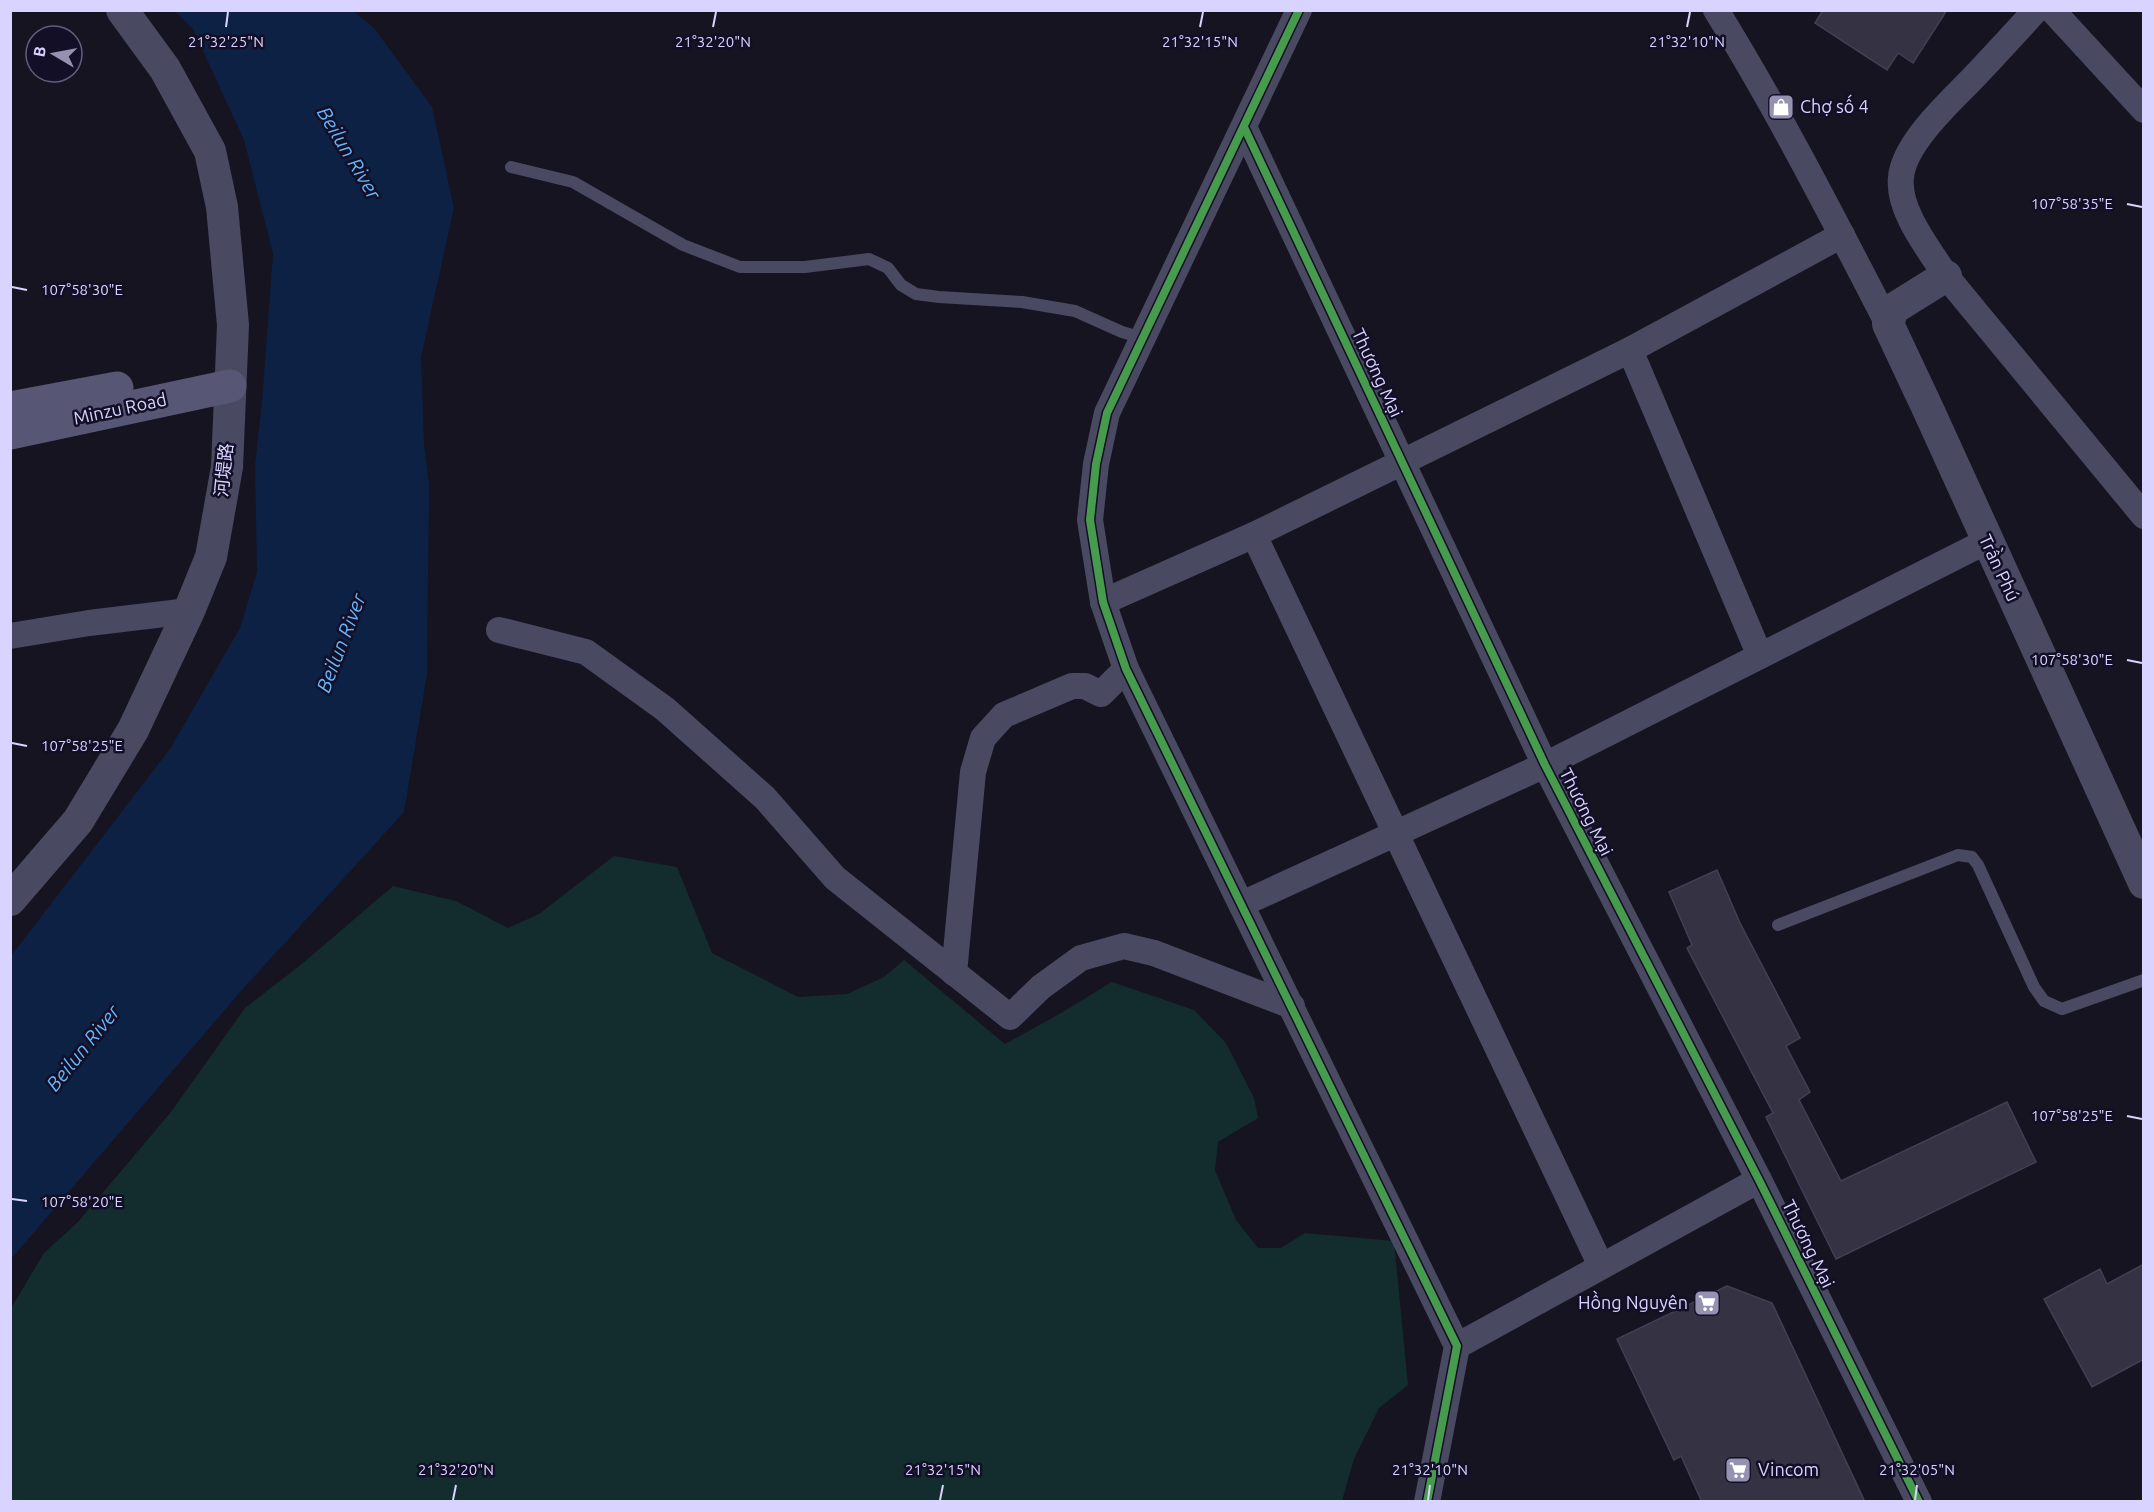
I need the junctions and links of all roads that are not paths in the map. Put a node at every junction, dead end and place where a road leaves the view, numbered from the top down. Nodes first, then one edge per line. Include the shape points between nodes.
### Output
1 (122, 10) edge
2 (1299, 10) edge
3 (1716, 10) edge
4 (2036, 10) edge
5 (2052, 10) edge
6 (2144, 110) edge
7 (1244, 127) junction
8 (511, 167) dead end
9 (1842, 235) junction
10 (1946, 276) junction
11 (1888, 324) junction
12 (1143, 338) junction
13 (1630, 350) junction
14 (230, 376) junction
15 (10, 408) edge
16 (10, 433) edge
17 (1402, 463) junction
18 (2144, 516) edge
19 (1254, 535) junction
20 (1987, 541) junction
21 (1103, 602) junction
22 (189, 611) junction
23 (499, 630) dead end
24 (10, 636) edge
25 (1760, 656) junction
26 (1126, 669) junction
27 (1545, 765) junction
28 (1395, 832) junction
29 (2144, 883) edge
30 (10, 900) edge
31 (1242, 904) junction
32 (1778, 925) dead end
33 (954, 973) junction
34 (2144, 980) edge
35 (1292, 1006) junction
36 (1759, 1180) junction
37 (1601, 1266) junction
38 (1457, 1346) junction
39 (1427, 1502) edge
40 (1919, 1502) edge

1 - 14 street, 河堤路 via 165,69 210,151 223,219 233,325
2 - 7 street
3 - 9 street
4 - 10 street via 1926,129 1910,151 1901,177 1905,208
5 - 6 street
7 - 12 street
7 - 17 street, Thương Mại
8 - 12 lane via 573,182 682,245 740,267 805,267 869,259 888,268 901,285 916,294 1022,302 1075,311
9 - 11 street
9 - 13 street
10 - 11 street via 1893,309
10 - 18 street
11 - 20 street, Trần Phú
12 - 21 street via 1107,413 1096,465 1090,520
13 - 17 street
13 - 25 street
14 - 15 main road, Minzu Road
14 - 16 main road, Minzu Road
14 - 22 street, 河堤路 via 227,467 211,557
17 - 19 street
17 - 27 street, Thương Mại
19 - 21 street
19 - 28 street
20 - 25 street
20 - 29 street, Trần Phú
21 - 26 street
22 - 24 street
22 - 30 street, 河堤路 via 133,730 78,821
23 - 33 street via 586,652 665,709 765,798 835,878
25 - 27 street
26 - 31 street
26 - 33 street via 1101,694 1085,686 1072,686 1004,715 983,738 973,772
27 - 28 street
27 - 36 street, Thương Mại
28 - 31 street
28 - 37 street
31 - 35 street
32 - 34 lane via 1958,855 1972,857 2044,1001 2062,1009
33 - 35 street via 1010,1017 1041,987 1081,958 1124,946 1154,953
35 - 38 street
36 - 37 street
36 - 40 street, Thương Mại
37 - 38 street
38 - 39 street

